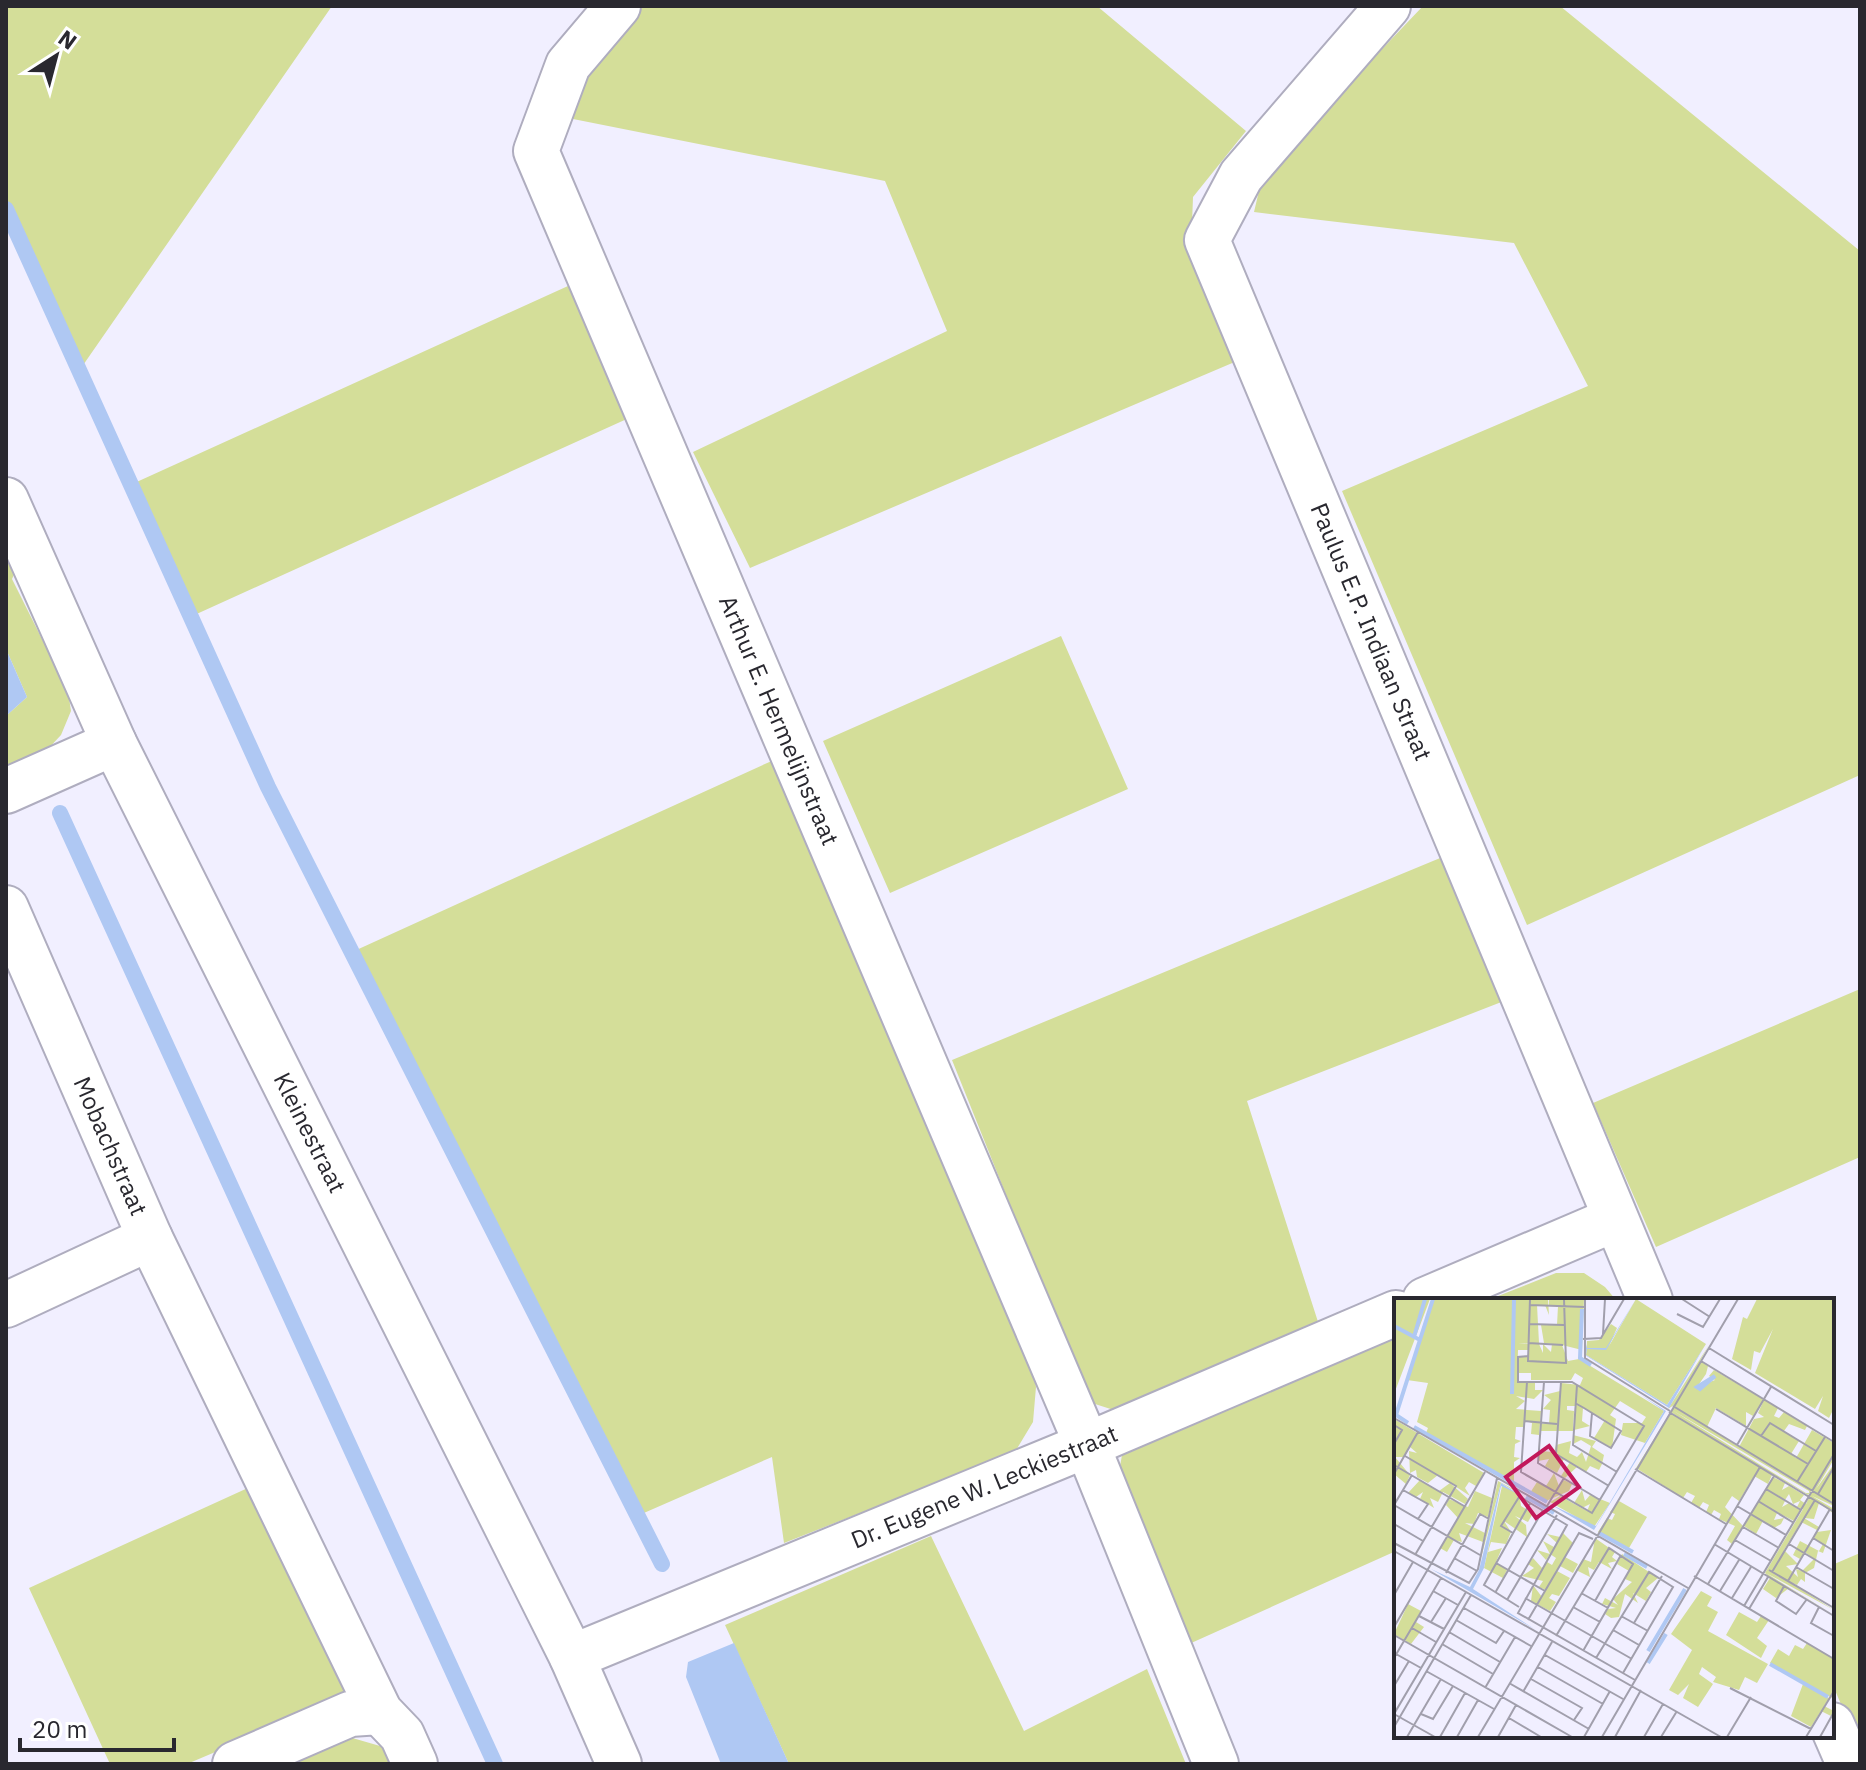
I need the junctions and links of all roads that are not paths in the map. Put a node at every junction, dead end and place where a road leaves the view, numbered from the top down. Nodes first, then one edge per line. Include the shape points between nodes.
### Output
1 (618, 6) edge
2 (1388, 6) edge
3 (6, 500) edge
4 (114, 743) junction
5 (6, 791) edge
6 (6, 908) edge
7 (1615, 1219) junction
8 (150, 1238) junction
9 (1430, 1298) edge
10 (1649, 1298) edge
11 (6, 1305) edge
12 (1394, 1314) edge
13 (1087, 1445) junction
14 (572, 1657) junction
15 (380, 1712) junction
16 (1834, 1730) edge
17 (235, 1764) edge
18 (415, 1764) edge
19 (619, 1764) edge
20 (1216, 1764) edge
21 (1849, 1764) edge

1 - 13 street, Arthur E. Hermelijnstraat via 568,65 536,151
2 - 7 street, Paulus E.P. Indiaan Straat via 1241,176 1207,240
3 - 4 street, Kleinestraat
4 - 5 street
4 - 14 street, Kleinestraat
6 - 8 street, Mobachstraat
7 - 9 street
7 - 10 street, Paulus E.P. Indiaan Straat
8 - 11 street, Mobachstraat
8 - 15 street
12 - 13 street, Dr. Eugene W. Leckiestraat
13 - 14 street, Dr. Eugene W. Leckiestraat
13 - 20 street, Arthur E. Hermelijnstraat
14 - 19 street, Kleinestraat
15 - 17 street via 350,1714
15 - 18 street via 402,1735
16 - 21 street

